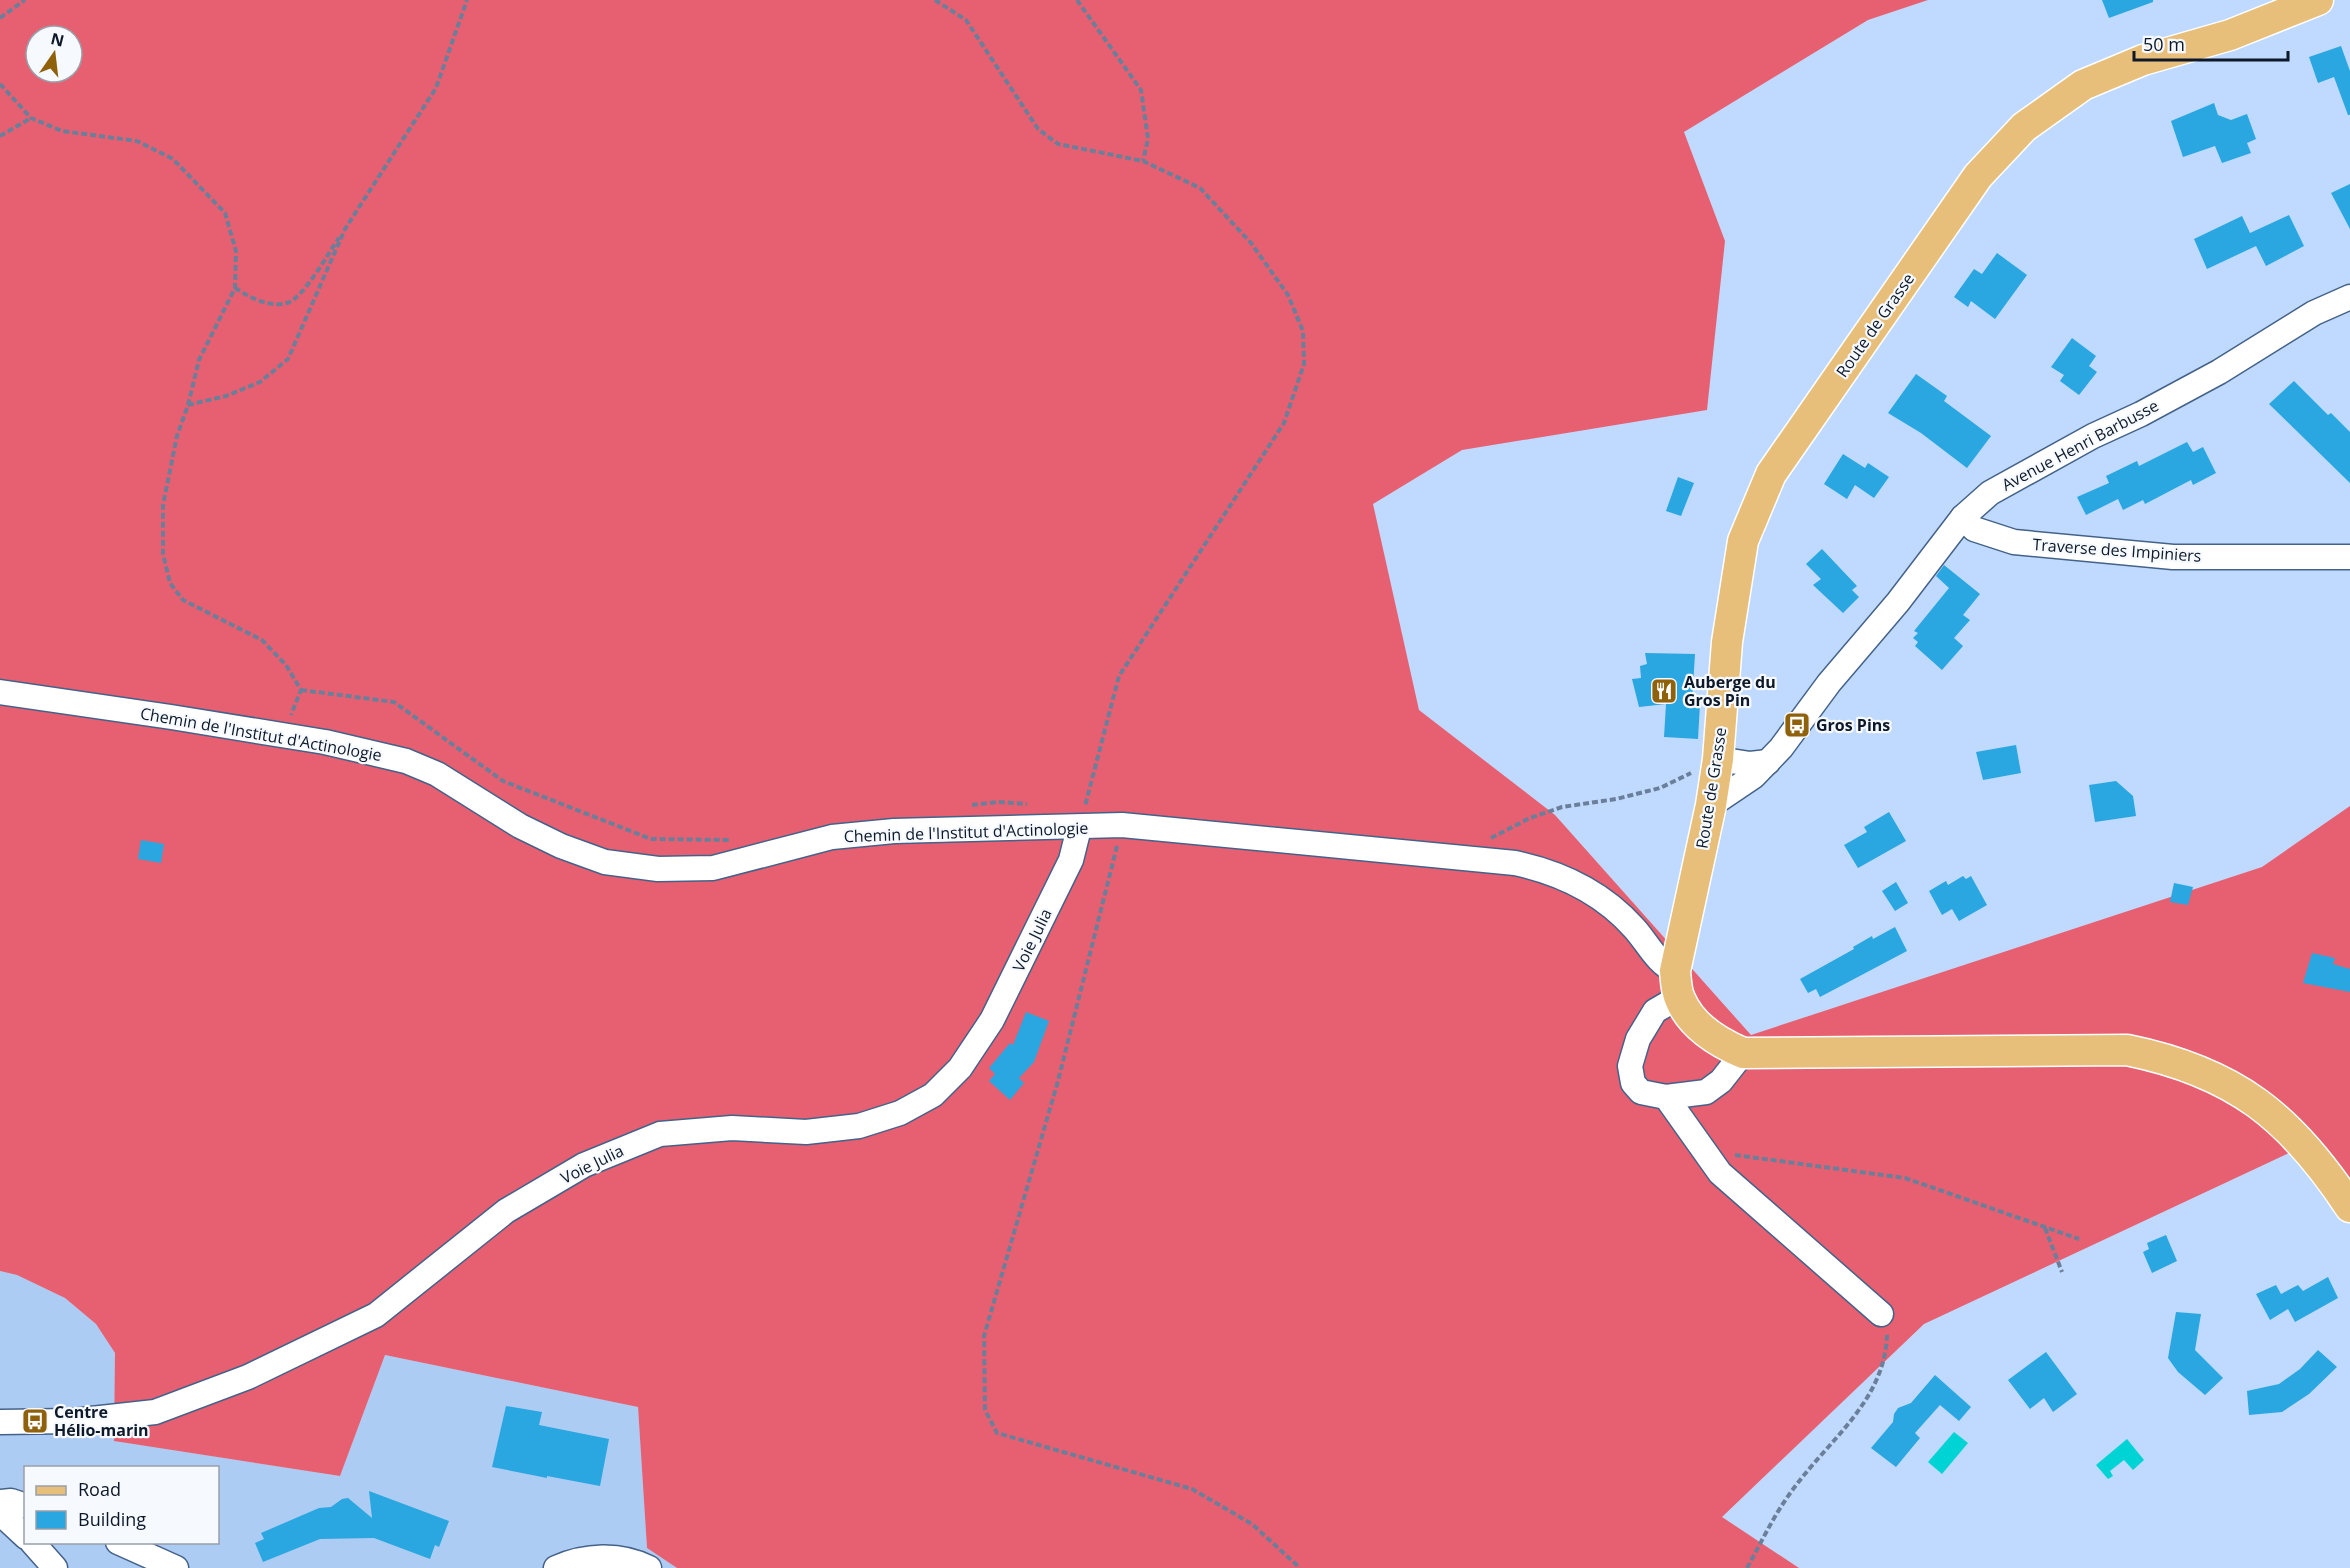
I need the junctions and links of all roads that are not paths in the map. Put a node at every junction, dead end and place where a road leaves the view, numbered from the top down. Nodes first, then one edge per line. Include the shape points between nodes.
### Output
1 (2318, 0) edge
2 (2350, 297) edge
3 (1963, 517) junction
4 (2350, 557) edge
5 (0, 692) edge
6 (1718, 759) junction
7 (1768, 762) junction
8 (1711, 805) junction
9 (1079, 828) junction
10 (1677, 984) junction
11 (1743, 1053) junction
12 (1666, 1097) junction
13 (2350, 1208) edge
14 (1881, 1314) road end
15 (0, 1422) edge
16 (0, 1502) edge
17 (24, 1505) edge
18 (0, 1513) edge
19 (24, 1535) edge
20 (34, 1544) edge
21 (122, 1544) edge
22 (55, 1568) edge
23 (176, 1568) edge
24 (556, 1568) edge
25 (649, 1568) edge

1 - 6 main road, Route de Grasse via 2083,85 2024,127 1978,176 1771,474 1743,541 1727,642
2 - 3 street, Avenue Henri Barbusse via 2305,318 2218,372 2013,479
3 - 4 street, Traverse des Impiniers via 1974,529 2014,542 2173,557
3 - 7 street, Avenue Henri Barbusse
5 - 9 street, Chemin de l'Institut d'Actinologie via 325,742 406,761 437,774 519,826 561,846 605,862 658,869 713,868 832,837 894,831
6 - 7 street via 1750,764
6 - 8 main road, Route de Grasse
7 - 8 street, Avenue Henri Barbusse
8 - 10 main road, Route de Grasse
9 - 10 street, Chemin de l'Institut d'Actinologie via 1122,825 1515,863 1543,869 1571,879 1608,902 1634,928
9 - 15 street, Voie Julia via 1071,860 992,1020 960,1068 933,1095 900,1113 859,1126 806,1131 732,1128 660,1134 584,1165 506,1211 376,1314 248,1377 155,1412 73,1421
10 - 11 main road via 1688,1013 1707,1034
10 - 12 street via 1638,1039 1630,1066 1633,1083 1641,1092
11 - 12 street via 1721,1081 1706,1092
11 - 13 main road via 2127,1050 2164,1058 2204,1072 2271,1112 2308,1149
12 - 14 street via 1720,1173
16 - 17 street
18 - 19 street
20 - 22 street
21 - 23 street
24 - 25 street via 591,1558 618,1557

